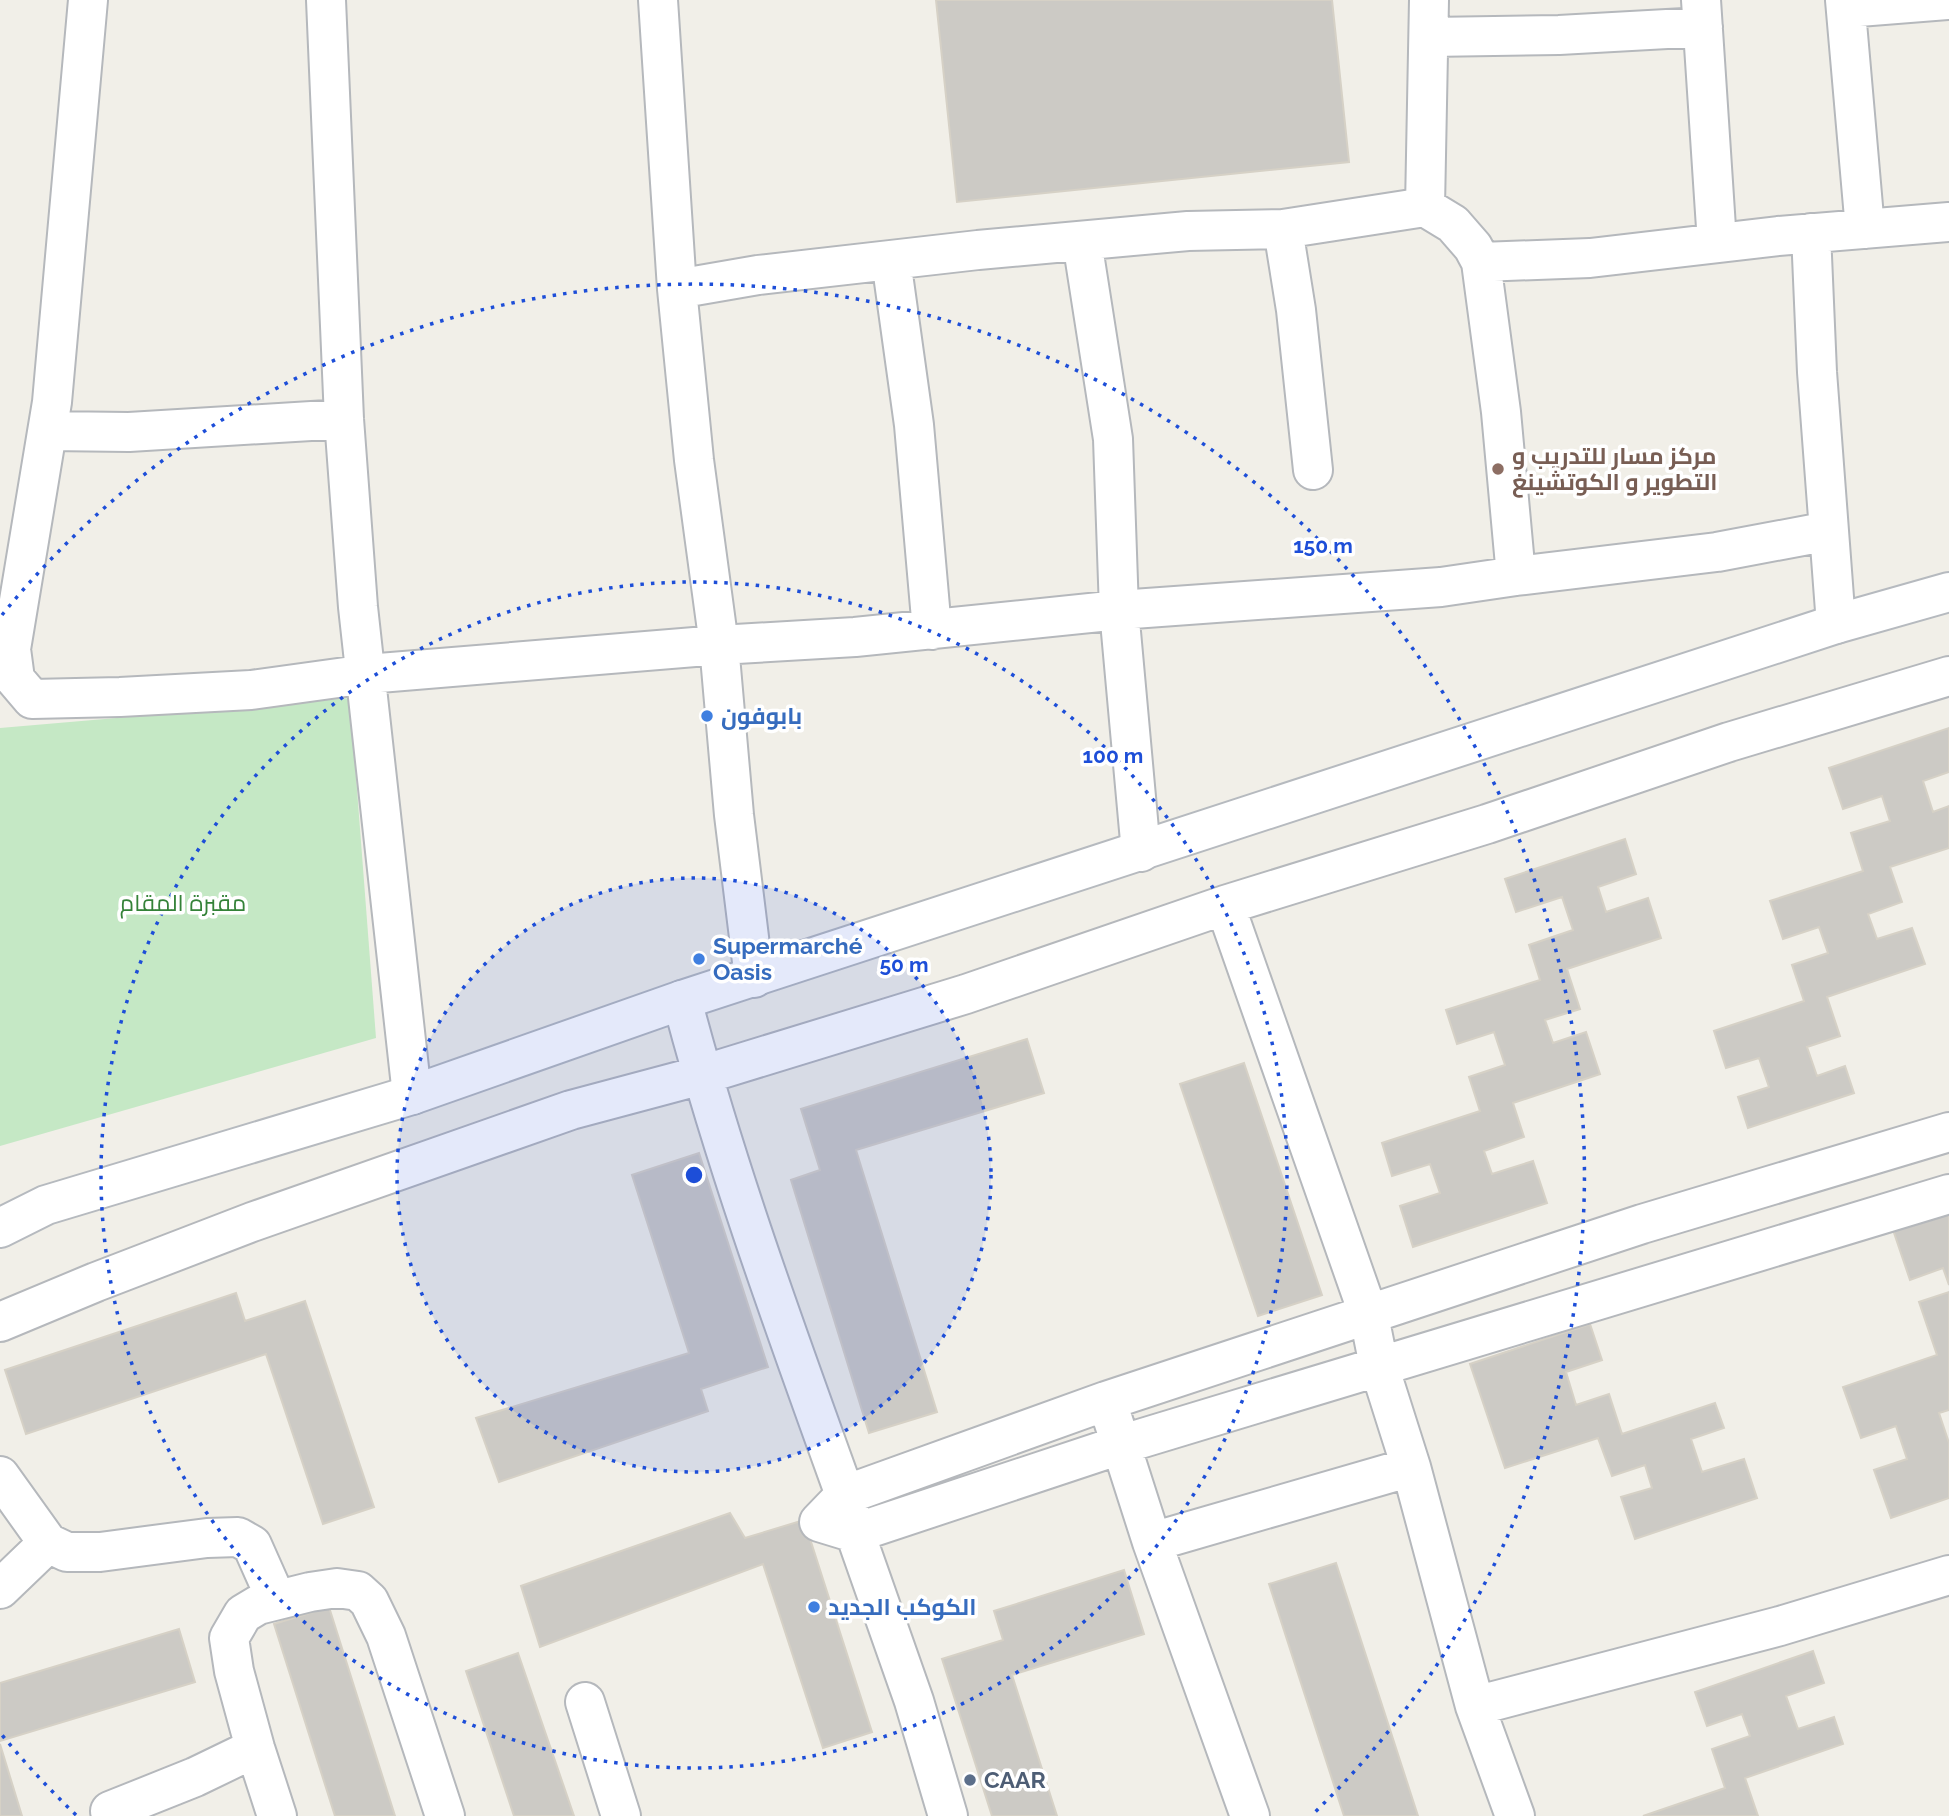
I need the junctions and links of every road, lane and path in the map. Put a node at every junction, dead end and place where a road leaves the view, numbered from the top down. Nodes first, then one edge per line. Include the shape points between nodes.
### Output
1 (88, 0) edge
2 (326, 0) edge
3 (658, 0) edge
4 (1429, 0) edge
5 (1947, 0) edge
6 (1846, 4) edge
7 (1702, 14) edge
8 (1430, 37) junction
9 (1425, 207) junction
10 (1949, 222) edge
11 (1283, 229) junction
12 (1866, 229) junction
13 (1811, 233) junction
14 (1082, 241) junction
15 (1717, 243) junction
16 (891, 260) junction
17 (1481, 262) junction
18 (677, 289) junction
19 (344, 419) junction
20 (48, 431) junction
21 (1313, 470) dead end
22 (1829, 531) junction
23 (1516, 576) junction
24 (1949, 592) edge
25 (1119, 610) junction
26 (1836, 624) junction
27 (932, 630) junction
28 (719, 645) junction
29 (367, 674) junction
30 (1949, 676) edge
31 (1141, 852) junction
32 (1225, 905) junction
33 (754, 978) junction
34 (682, 1000) junction
35 (702, 1075) junction
36 (412, 1095) junction
37 (1949, 1132) edge
38 (1949, 1195) edge
39 (46, 1205) junction
40 (0, 1206) edge
41 (0, 1228) edge
42 (1369, 1316) junction
43 (0, 1322) edge
44 (1379, 1367) junction
45 (1106, 1401) junction
46 (1123, 1444) junction
47 (1411, 1466) junction
48 (0, 1476) edge
49 (845, 1495) junction
50 (855, 1533) junction
51 (1152, 1542) junction
52 (48, 1543) junction
53 (1949, 1575) edge
54 (0, 1589) edge
55 (276, 1600) junction
56 (585, 1702) dead end
57 (1475, 1706) junction
58 (255, 1748) junction
59 (110, 1811) dead end
60 (945, 1815) edge
61 (277, 1816) edge
62 (445, 1816) edge
63 (621, 1816) edge
64 (1250, 1816) edge
65 (1515, 1816) edge

1 - 20 street
2 - 19 street
3 - 18 street
4 - 8 street
5 - 6 street
6 - 12 street
7 - 8 street via 1559,35
7 - 15 street
8 - 9 street
9 - 11 street
9 - 17 street via 1453,224
10 - 12 street
11 - 14 street via 1188,231
11 - 21 street
12 - 13 street
13 - 15 street
13 - 22 street
14 - 16 street
14 - 25 street via 1113,439
15 - 17 street via 1590,258
16 - 18 street
16 - 27 street via 914,425
17 - 23 street
18 - 28 street
19 - 20 street via 129,432
19 - 29 street
20 - 29 street via 11,649 15,679 32,699 251,690
22 - 23 street via 1717,552
22 - 26 street
23 - 25 street via 1413,590
24 - 26 street
25 - 27 street
25 - 31 street
26 - 31 street
27 - 28 street
28 - 29 street
28 - 33 street
29 - 36 street
30 - 32 street
31 - 33 street
32 - 35 street via 966,994
32 - 42 street
33 - 34 street
34 - 35 street
34 - 36 street
35 - 43 street via 570,1110 253,1222
35 - 49 street via 764,1271
36 - 39 street
37 - 42 street via 1642,1224
38 - 44 street
39 - 40 street
39 - 41 street
42 - 44 street
42 - 45 street
44 - 46 street
44 - 47 street
45 - 46 street
45 - 49 street
46 - 50 street
46 - 51 street
47 - 51 street
47 - 57 street
48 - 52 street
49 - 50 street
50 - 60 street via 914,1701
51 - 64 street
52 - 54 street
52 - 55 street via 67,1552 100,1552 238,1537 252,1545
53 - 57 street via 1780,1626
55 - 58 street via 243,1614 229,1638
55 - 62 street via 337,1588 358,1591 369,1601 386,1636
56 - 63 street
57 - 65 street
58 - 59 street
58 - 61 street

